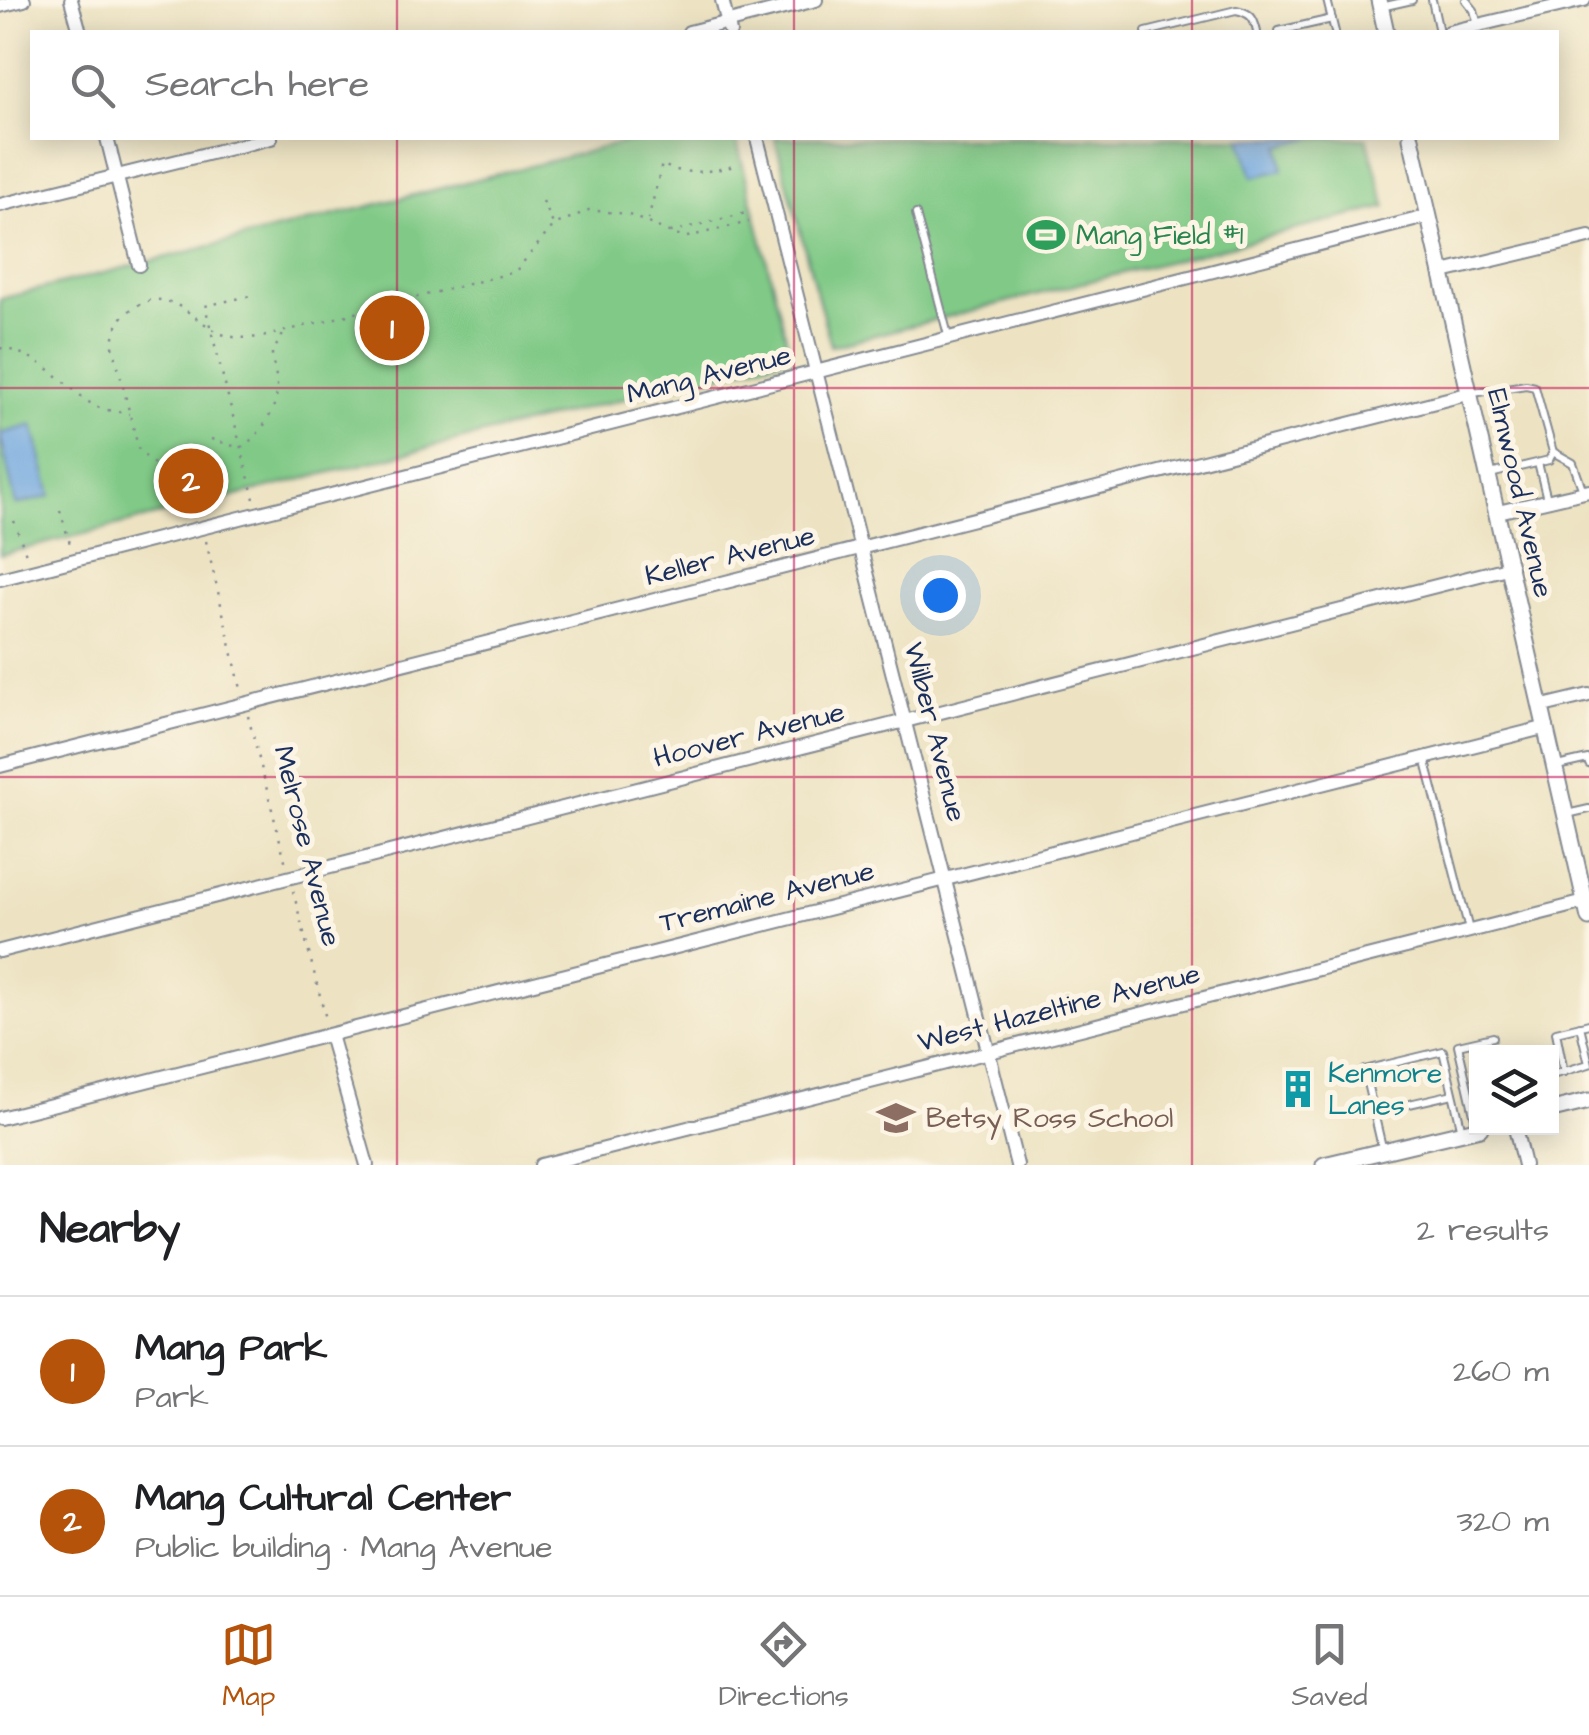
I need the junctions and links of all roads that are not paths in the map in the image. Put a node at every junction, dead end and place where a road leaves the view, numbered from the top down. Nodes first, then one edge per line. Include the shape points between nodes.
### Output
1 (24, 0) edge
2 (71, 0) edge
3 (722, 0) edge
4 (816, 0) edge
5 (1328, 0) edge
6 (1410, 0) edge
7 (1432, 0) edge
8 (1466, 0) edge
9 (1584, 0) edge
10 (1379, 4) edge
11 (0, 6) edge
12 (1332, 19) junction
13 (1478, 26) junction
14 (729, 28) edge
15 (79, 30) edge
16 (1154, 30) edge
17 (1257, 30) edge
18 (1283, 30) edge
19 (1334, 30) edge
20 (1386, 30) edge
21 (1440, 30) edge
22 (1459, 30) edge
23 (107, 140) edge
24 (263, 140) edge
25 (758, 140) edge
26 (1411, 140) edge
27 (116, 176) junction
28 (0, 206) edge
29 (916, 214) dead end
30 (1430, 216) junction
31 (1589, 237) edge
32 (139, 265) dead end
33 (1443, 272) junction
34 (949, 340) junction
35 (818, 373) junction
36 (1471, 393) junction
37 (1553, 452) junction
38 (1538, 462) junction
39 (1490, 474) junction
40 (1586, 492) edge
41 (1547, 500) junction
42 (1498, 512) junction
43 (863, 548) junction
44 (1511, 567) junction
45 (0, 579) edge
46 (1589, 695) edge
47 (1543, 706) junction
48 (906, 721) junction
49 (1547, 726) junction
50 (1425, 757) junction
51 (1589, 764) edge
52 (0, 766) edge
53 (1556, 766) junction
54 (1589, 810) edge
55 (1566, 814) junction
56 (1583, 862) edge
57 (945, 878) junction
58 (1588, 907) edge
59 (1470, 931) junction
60 (0, 952) edge
61 (1589, 1024) edge
62 (1580, 1026) junction
63 (330, 1034) junction
64 (1493, 1037) dead end
65 (988, 1051) junction
66 (1589, 1065) edge
67 (1564, 1072) junction
68 (1559, 1074) edge
69 (1453, 1094) junction
70 (1469, 1099) edge
71 (1588, 1101) edge
72 (1559, 1108) edge
73 (1374, 1112) junction
74 (0, 1118) edge
75 (1469, 1119) edge
76 (1469, 1130) edge
77 (1517, 1135) edge
78 (1383, 1151) junction
79 (367, 1165) edge
80 (541, 1165) edge
81 (1018, 1165) edge
82 (1324, 1165) edge
83 (1524, 1165) edge

1 - 11 street
2 - 15 street
3 - 14 street
4 - 14 street
5 - 12 lane
6 - 10 lane
7 - 21 lane
8 - 13 lane
9 - 13 street
10 - 20 street
12 - 18 lane
12 - 19 lane
13 - 22 street
16 - 17 lane via 1236,10 1247,12
23 - 27 street
24 - 27 street
25 - 35 street, Wilber Avenue
26 - 30 street, Elmwood Avenue
27 - 28 street
27 - 32 street
29 - 34 lane
30 - 33 street, Elmwood Avenue
30 - 34 street, Mang Avenue
31 - 33 street
33 - 36 street, Elmwood Avenue
34 - 35 street, Mang Avenue
35 - 43 street, Wilber Avenue
35 - 45 street, Mang Avenue
36 - 37 lane via 1535,387
36 - 39 street, Elmwood Avenue
36 - 43 street, Keller Avenue
37 - 38 lane
37 - 40 lane via 1573,463
38 - 39 lane
38 - 41 lane
39 - 42 street, Elmwood Avenue
40 - 41 street
41 - 42 street
42 - 44 street, Elmwood Avenue
43 - 48 street, Wilber Avenue
43 - 52 street, Keller Avenue
44 - 47 street, Elmwood Avenue
44 - 48 street, Hoover Avenue
46 - 47 street
47 - 49 street, Elmwood Avenue
48 - 57 street, Wilber Avenue
48 - 60 street, Hoover Avenue
49 - 50 street, Tremaine Avenue
49 - 53 street, Elmwood Avenue
50 - 57 street, Tremaine Avenue
50 - 59 lane
51 - 53 lane via 1588,759
53 - 55 street, Elmwood Avenue
54 - 55 lane
55 - 56 street, Elmwood Avenue
56 - 58 street, Elmwood Avenue
57 - 63 street, Tremaine Avenue
57 - 65 street, Wilber Avenue
58 - 59 street, West Hazeltine Avenue
59 - 65 street, West Hazeltine Avenue
61 - 62 lane
62 - 66 lane
62 - 67 lane via 1556,1032
63 - 74 street, Tremaine Avenue
63 - 79 street
64 - 70 lane via 1458,1045
65 - 80 street, West Hazeltine Avenue
65 - 81 street, Wilber Avenue
66 - 67 lane
67 - 68 lane
69 - 73 lane
69 - 73 lane via 1443,1051 1364,1070
69 - 75 lane
71 - 72 street
73 - 78 lane
76 - 78 street
77 - 83 street
78 - 82 street

